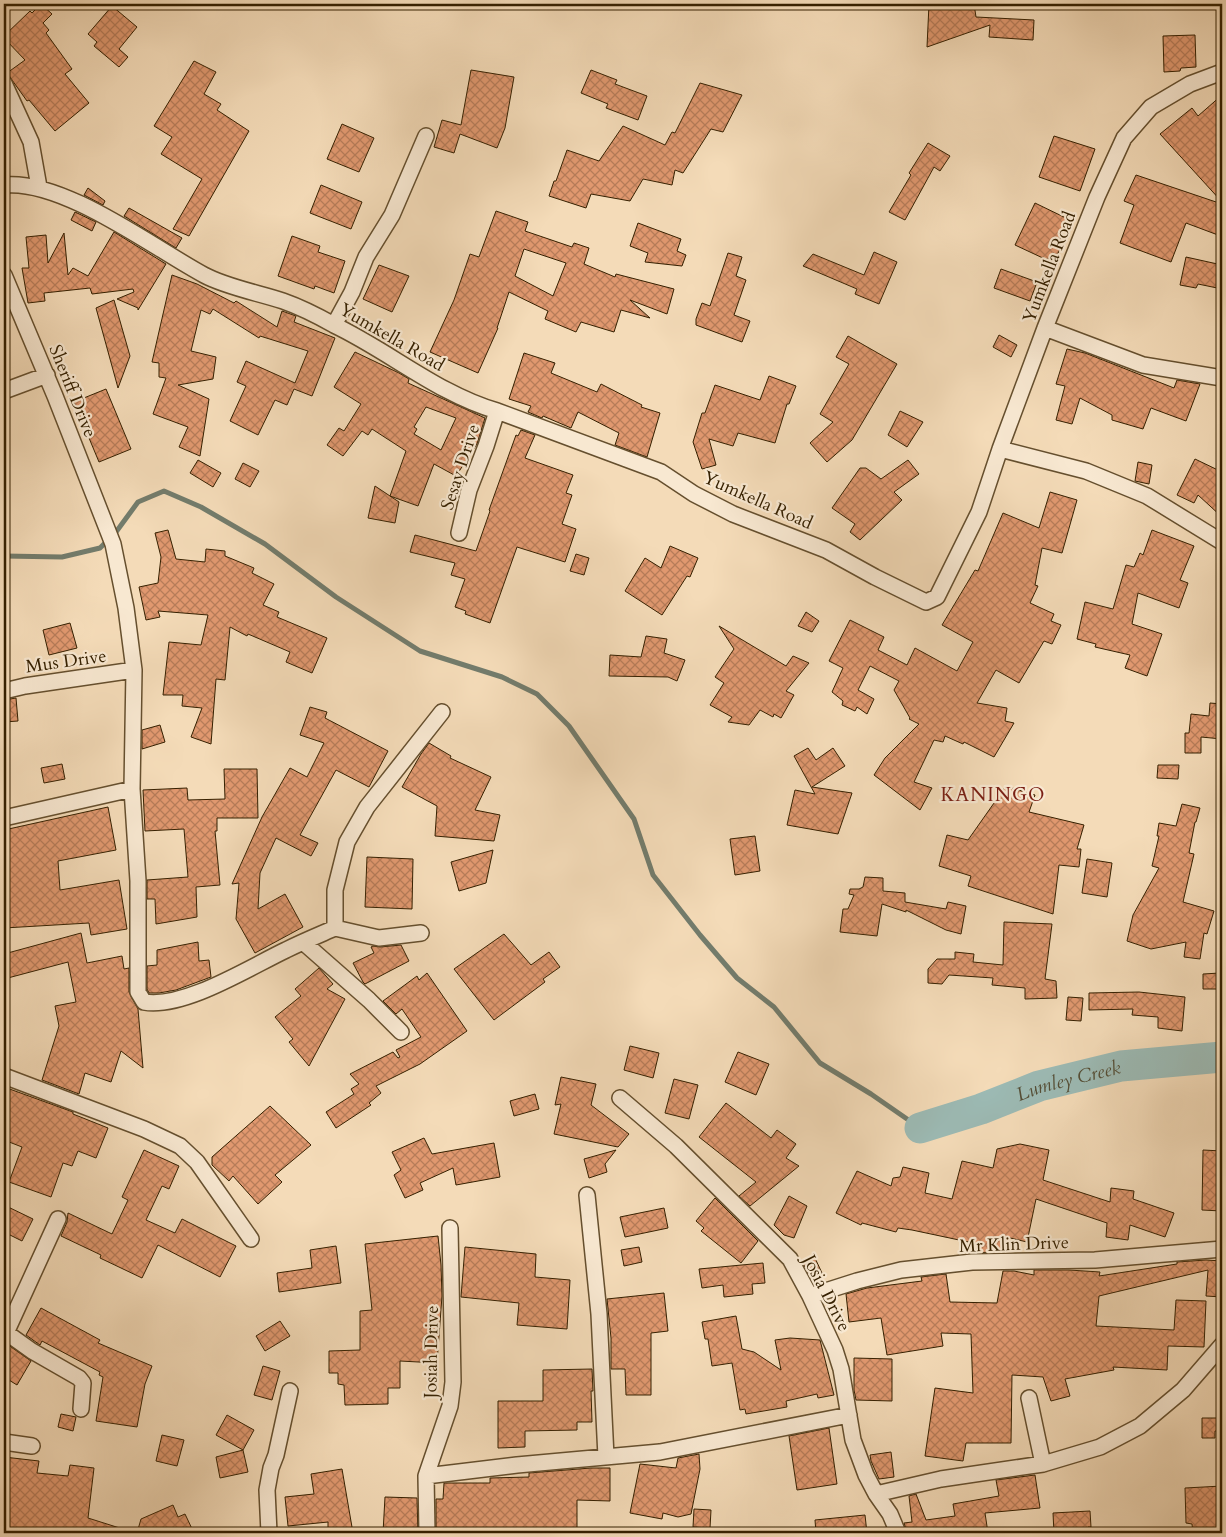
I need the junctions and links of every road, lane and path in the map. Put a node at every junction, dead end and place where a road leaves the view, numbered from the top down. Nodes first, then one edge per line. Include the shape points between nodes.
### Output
1 (1222, 72) edge
2 (4, 83) edge
3 (426, 136) dead end
4 (4, 185) edge
5 (39, 187) junction
6 (4, 275) edge
7 (334, 325) junction
8 (1045, 328) junction
9 (46, 375) junction
10 (1222, 378) edge
11 (4, 391) edge
12 (497, 412) junction
13 (1000, 449) junction
14 (459, 533) dead end
15 (1222, 542) edge
16 (134, 670) junction
17 (4, 691) edge
18 (442, 712) dead end
19 (132, 790) junction
20 (4, 818) edge
21 (335, 928) junction
22 (421, 933) dead end
23 (303, 942) junction
24 (402, 1032) dead end
25 (4, 1076) edge
26 (620, 1098) dead end
27 (587, 1195) dead end
28 (58, 1219) dead end
29 (450, 1228) dead end
30 (252, 1239) dead end
31 (1222, 1249) edge
32 (810, 1296) junction
33 (5, 1332) edge
34 (1222, 1345) edge
35 (290, 1391) dead end
36 (1029, 1398) dead end
37 (81, 1409) dead end
38 (849, 1415) junction
39 (4, 1442) edge
40 (32, 1446) dead end
41 (606, 1457) junction
42 (1043, 1464) junction
43 (426, 1476) junction
44 (876, 1494) junction
45 (270, 1533) edge
46 (427, 1533) edge
47 (898, 1533) edge

1 - 8 street, Yumkella Road via 1190,84 1151,107 1124,138
2 - 5 street via 31,142
3 - 7 street via 392,215 366,256
4 - 5 street, Yumkella Road
5 - 7 street, Yumkella Road via 112,221 206,277 285,302
6 - 9 street, Sheriff Drive
7 - 12 street, Yumkella Road via 475,405
8 - 10 street via 1143,365
8 - 13 street, Yumkella Road
9 - 11 street
9 - 16 street, Sheriff Drive via 113,544
12 - 13 street, Yumkella Road via 661,472 733,514 826,550 926,602 937,596 980,512
12 - 14 street, Sesay Drive via 469,490
13 - 15 street via 1086,471 1147,496
16 - 17 street, Mus Drive
16 - 19 street
18 - 21 street via 367,807 347,842 335,890
19 - 20 street
19 - 23 street via 138,881 138,992 144,1002 174,1001 224,982
21 - 22 street via 379,938
21 - 23 street
23 - 24 street
25 - 30 street via 180,1146 196,1162
26 - 32 street, Josia Drive via 676,1146 778,1246 790,1259
27 - 41 street via 599,1314
28 - 33 street
29 - 43 street, Josiah Drive via 453,1382 450,1406
31 - 32 street, Mr Klin Drive via 1095,1260 972,1262 901,1270
32 - 38 street, Josia Drive via 841,1368
33 - 37 street via 79,1378 82,1383
34 - 42 street via 1182,1390 1140,1426 1100,1447
35 - 45 street via 267,1490
36 - 42 street
38 - 41 street via 660,1452
38 - 44 street, Josia Drive via 854,1440
39 - 40 street
41 - 43 street
42 - 44 street via 941,1479
43 - 46 street, Josiah Drive
44 - 47 street, Josia Drive

